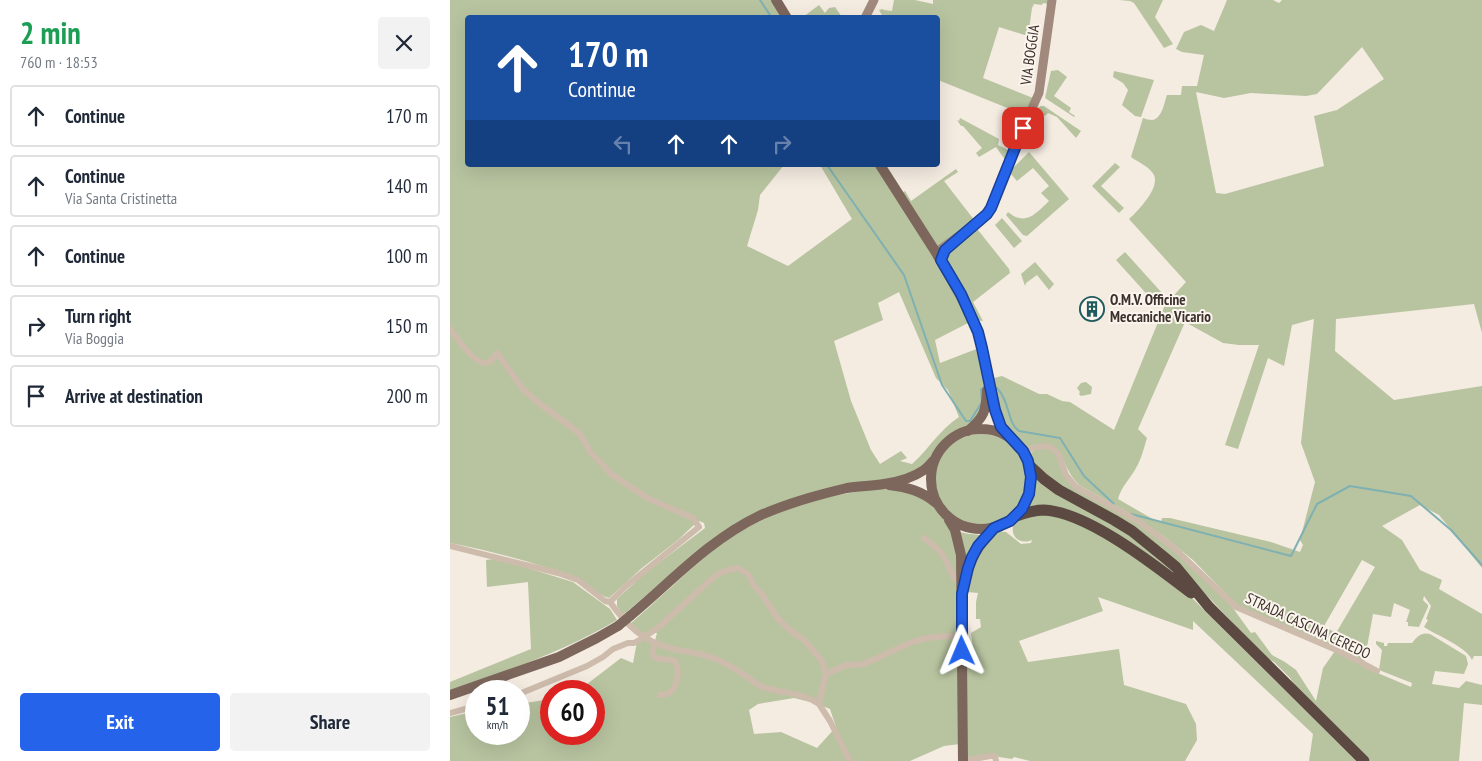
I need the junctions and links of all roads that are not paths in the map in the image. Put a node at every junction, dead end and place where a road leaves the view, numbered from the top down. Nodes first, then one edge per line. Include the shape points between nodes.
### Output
1 (776, 0) edge
2 (874, 0) edge
3 (1052, 0) edge
4 (785, 15) edge
5 (866, 15) edge
6 (881, 167) edge
7 (957, 238) junction
8 (935, 251) junction
9 (941, 260) junction
10 (450, 328) edge
11 (986, 367) junction
12 (968, 431) junction
13 (1010, 438) junction
14 (935, 459) junction
15 (1028, 461) junction
16 (885, 484) junction
17 (936, 503) junction
18 (947, 517) junction
19 (1014, 517) junction
20 (994, 528) junction
21 (924, 538) dead end
22 (450, 546) edge
23 (962, 590) junction
24 (610, 602) junction
25 (1209, 607) junction
26 (645, 637) junction
27 (962, 637) junction
28 (655, 643) junction
29 (1377, 671) dead end
30 (826, 674) junction
31 (530, 690) edge
32 (450, 695) edge
33 (660, 695) dead end
34 (819, 704) junction
35 (465, 709) edge
36 (450, 713) edge
37 (850, 761) edge
38 (964, 761) edge
39 (996, 761) edge
40 (1364, 761) edge

1 - 4 main road
2 - 5 street
3 - 7 street, VIA BOGGIA via 1036,101 991,208
6 - 8 main road
7 - 8 street, VIA BOGGIA
7 - 9 street, VIA BOGGIA via 945,250
8 - 9 main road
9 - 11 main road via 972,318
10 - 24 street via 478,361 491,361 497,353 522,388 579,433 590,452 611,474 649,499 693,518 699,527
11 - 12 main road via 984,412
11 - 13 main road via 995,410 1001,427
12 - 13 main road via 990,430
12 - 14 main road via 948,442
13 - 15 main road
14 - 16 main road via 924,470
14 - 17 main road via 931,482
15 - 19 main road via 1031,477 1029,494
15 - 25 highway via 1044,480 1147,542 1176,567
15 - 29 street, STRADA CASCINA CEREDO via 1030,449 1052,448 1076,487 1138,521 1174,547 1236,607
16 - 17 main road via 906,487
16 - 32 main road, bridge via 830,492 759,516 711,546 618,626 559,657
17 - 18 main road
18 - 20 main road via 972,529
18 - 23 main road via 960,548
19 - 20 main road
19 - 25 highway via 1045,510 1085,522 1137,553
20 - 23 main road via 972,557
21 - 23 street via 939,550
22 - 24 street via 578,580
23 - 27 main road
24 - 26 street via 632,629
25 - 40 highway
26 - 28 street
26 - 30 street via 716,575 738,568 748,574 779,620 822,661
26 - 31 street
27 - 30 street via 946,636 912,642 864,664 846,665
27 - 38 main road
28 - 33 street via 654,657 670,659 677,666 675,687 667,696
28 - 34 street via 718,660 766,689 797,694
30 - 34 street
34 - 37 street
35 - 36 street
38 - 39 street via 994,756

